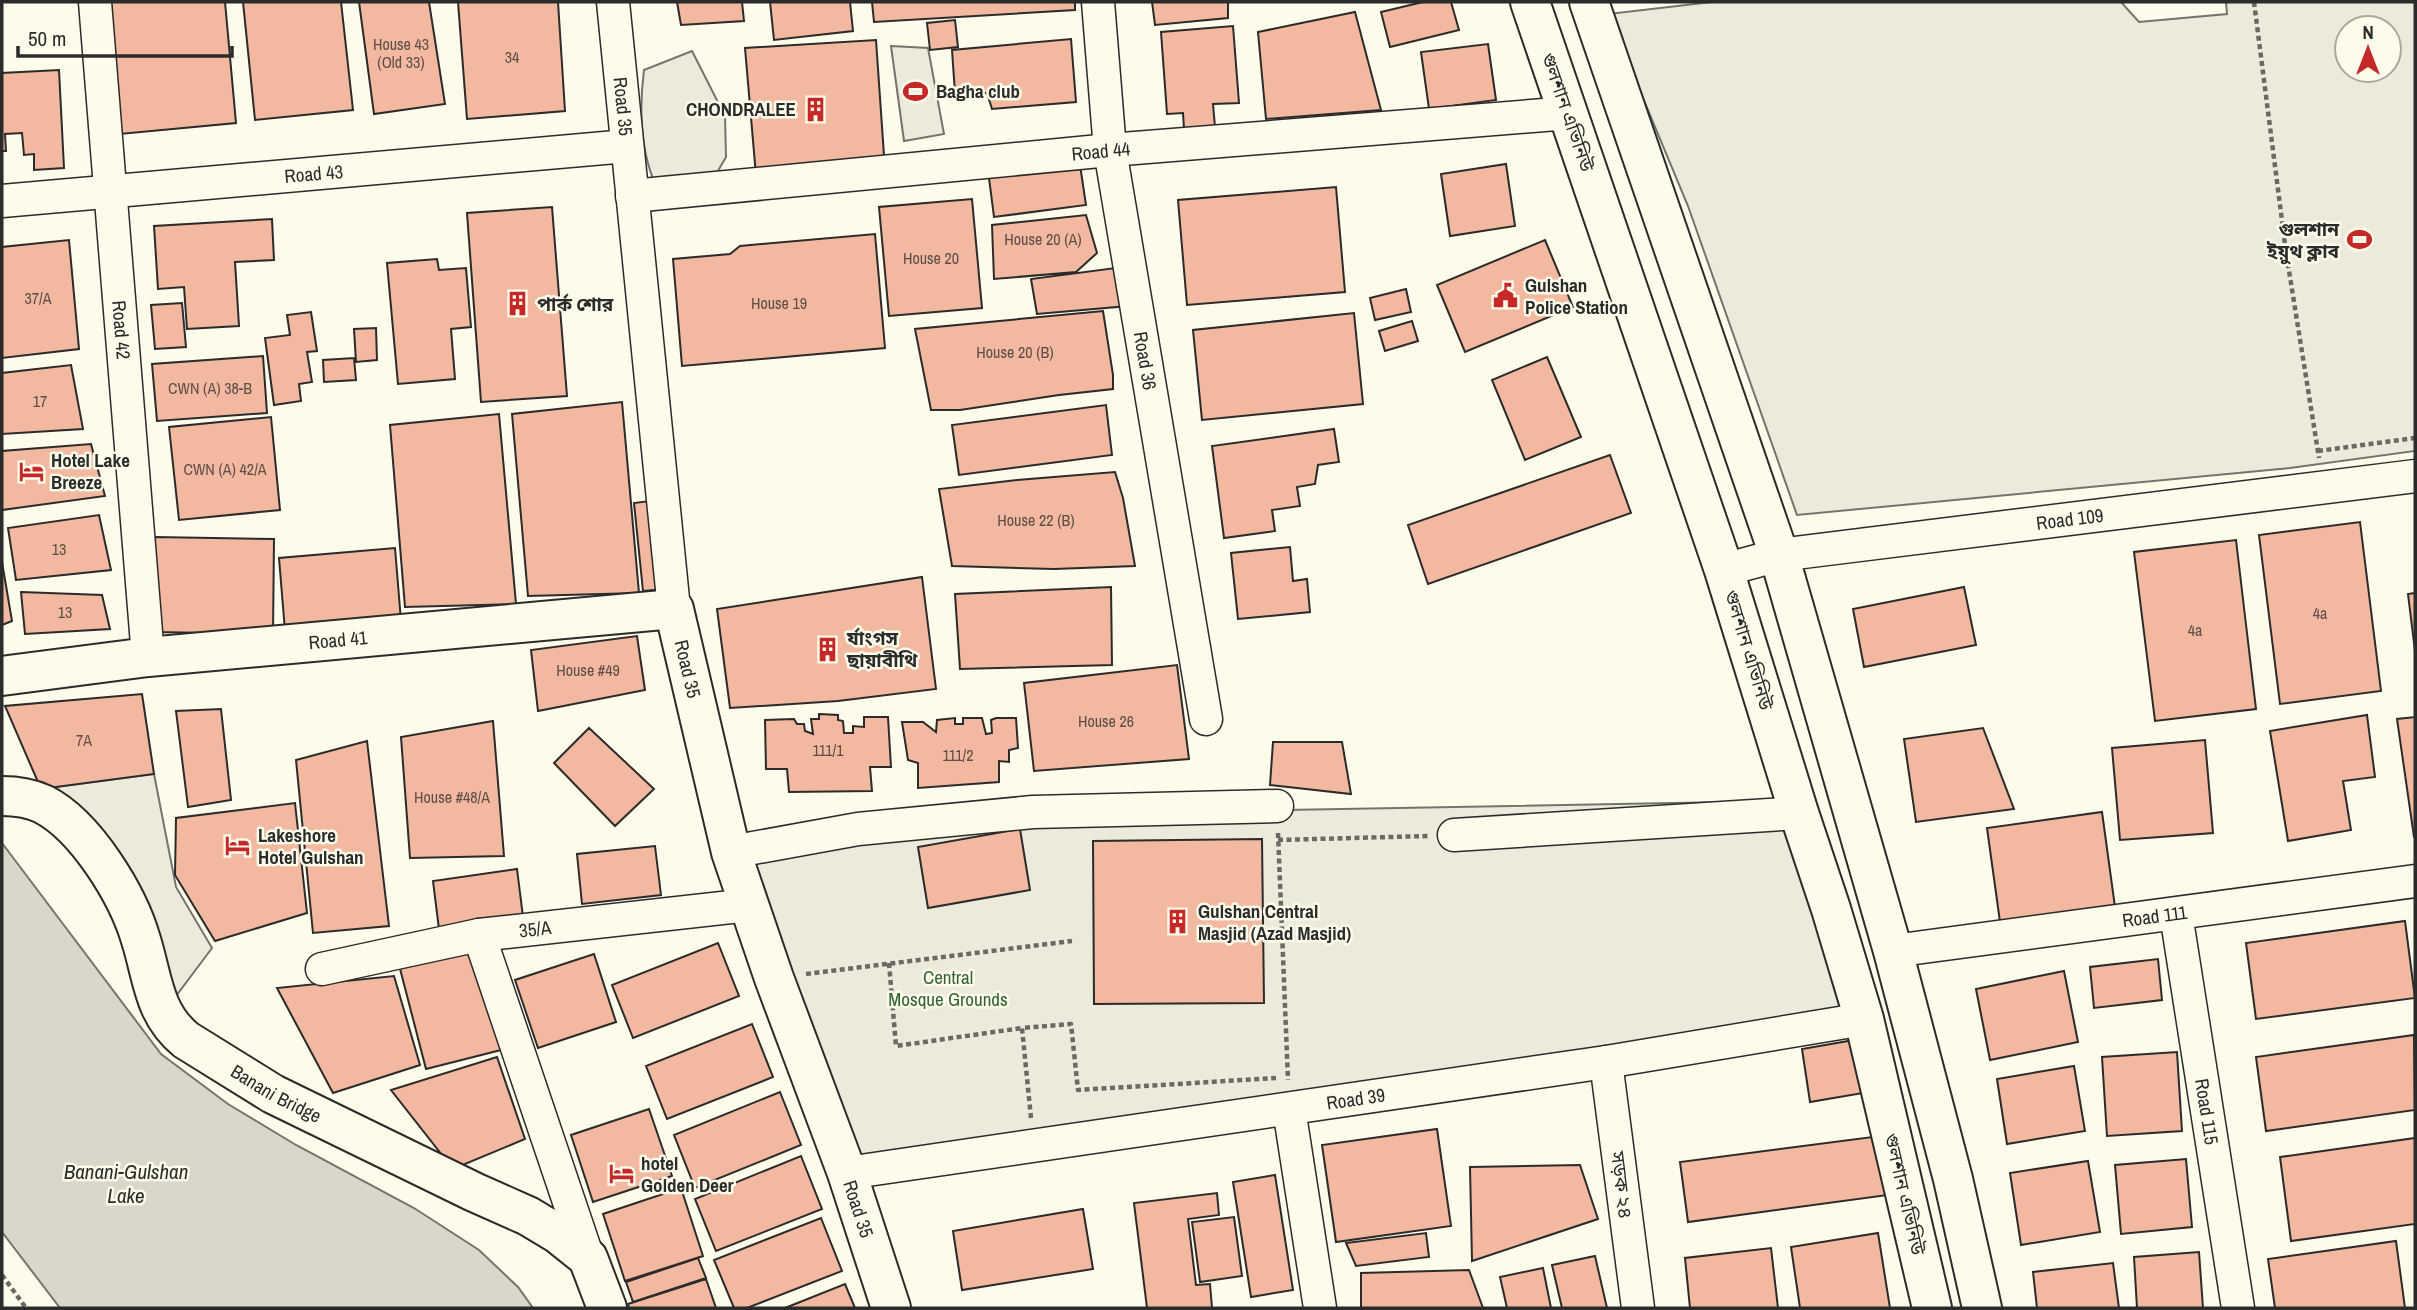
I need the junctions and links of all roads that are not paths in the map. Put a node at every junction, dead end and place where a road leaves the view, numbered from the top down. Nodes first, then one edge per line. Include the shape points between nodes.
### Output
1 (95, 2) edge
2 (613, 2) edge
3 (1098, 2) edge
4 (1530, 2) edge
5 (1589, 2) edge
6 (1569, 113) junction
7 (627, 146) junction
8 (1110, 150) junction
9 (110, 191) junction
10 (632, 196) junction
11 (2, 201) edge
12 (2415, 476) edge
13 (1779, 555) junction
14 (1724, 570) junction
15 (674, 609) junction
16 (148, 657) junction
17 (2, 676) edge
18 (1206, 719) dead end
19 (14, 797) edge
20 (1277, 806) road end
21 (1799, 813) junction
22 (1454, 835) road end
23 (731, 852) junction
24 (2415, 881) edge
25 (749, 905) junction
26 (2176, 914) junction
27 (479, 935) junction
28 (1894, 951) junction
29 (322, 970) dead end
30 (1864, 1019) junction
31 (1606, 1062) junction
32 (1288, 1097) junction
33 (847, 1173) junction
34 (588, 1258) junction
35 (607, 1308) edge
36 (891, 1308) edge
37 (1320, 1308) edge
38 (1638, 1308) edge
39 (1932, 1308) edge
40 (1982, 1308) edge
41 (2238, 1308) edge

1 - 9 street, Road 42
2 - 7 street, Road 35
3 - 8 street, Road 36
4 - 6 main road, গুলশান এভিনিউ
5 - 13 main road
6 - 8 street, Road 44
6 - 14 main road, গুলশান এভিনিউ
7 - 9 street, Road 43
7 - 10 street, Road 35
8 - 10 street, Road 44
8 - 18 street, Road 36
9 - 11 street, Road 43
9 - 16 street, Road 42
10 - 15 street, Road 35
12 - 13 street, Road 109
13 - 14 street, Road 109
13 - 28 main road
14 - 21 main road, গুলশান এভিনিউ
15 - 16 main road, Road 41
15 - 23 main road, Road 35
16 - 17 main road, Road 41
19 - 34 main road, Banani Bridge via 44,805 63,818 112,877 141,939 160,1009 186,1040 272,1094 528,1216
20 - 23 street via 1033,811 858,830
21 - 22 street
21 - 30 main road, গুলশান এভিনিউ
23 - 25 main road, Road 35
24 - 26 street, Road 111
25 - 27 street, 35/A
25 - 33 main road, Road 35
26 - 28 street, Road 111
26 - 41 street, Road 115
27 - 29 street, 35/A
27 - 34 street
28 - 40 main road
30 - 31 street, Road 39
30 - 39 main road, গুলশান এভিনিউ
31 - 32 street, Road 39
31 - 38 street, সড়ক ২৪
32 - 33 street, Road 39 via 1034,1145
32 - 37 street
33 - 36 main road, Road 35
34 - 35 main road

